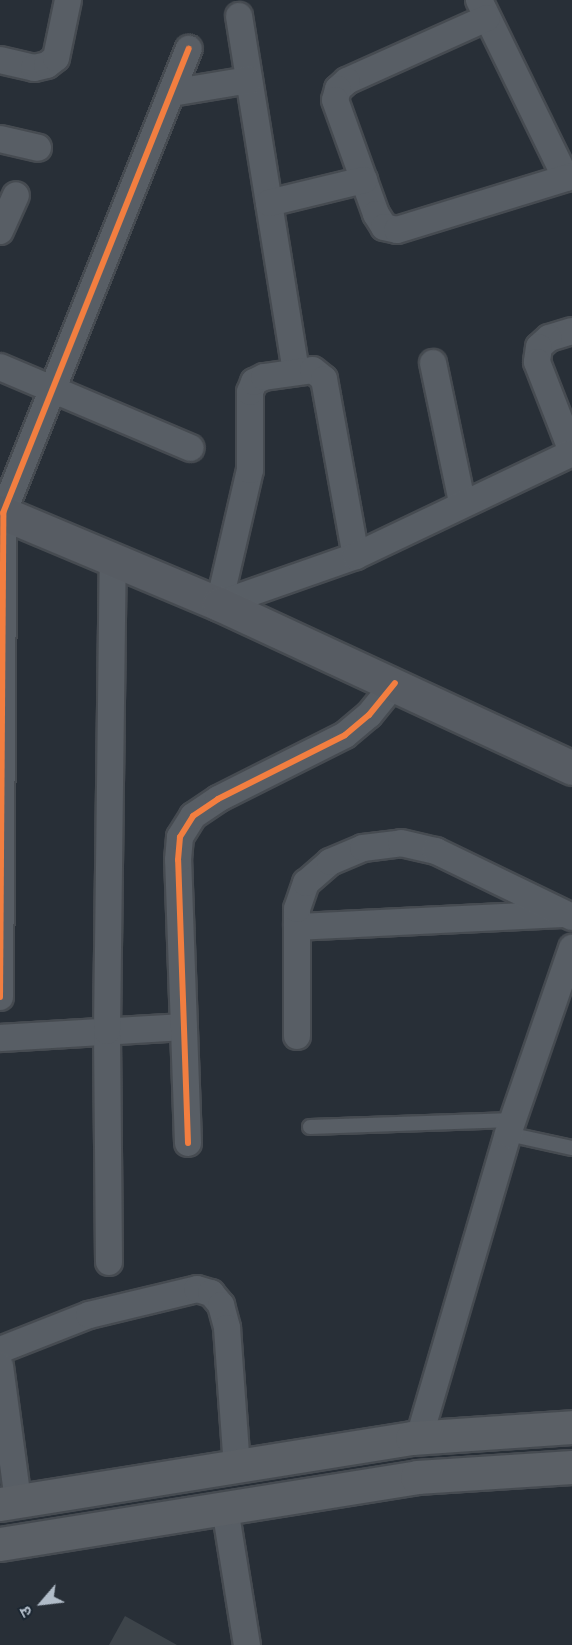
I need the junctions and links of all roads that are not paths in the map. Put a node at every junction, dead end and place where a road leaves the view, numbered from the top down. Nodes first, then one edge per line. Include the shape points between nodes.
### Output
1 (68, 0) edge
2 (483, 9) edge
3 (239, 16) dead end
4 (189, 49) dead end
5 (0, 60) edge
6 (249, 80) junction
7 (171, 93) junction
8 (0, 139) edge
9 (38, 148) dead end
10 (569, 177) edge
11 (364, 180) junction
12 (16, 195) dead end
13 (269, 203) junction
14 (0, 231) edge
15 (572, 331) edge
16 (433, 363) dead end
17 (0, 367) edge
18 (296, 372) junction
19 (52, 388) junction
20 (191, 448) dead end
21 (572, 452) edge
22 (462, 502) junction
23 (2, 513) edge
24 (356, 556) junction
25 (112, 561) junction
26 (219, 604) junction
27 (395, 683) junction
28 (572, 768) edge
29 (569, 915) edge
30 (297, 927) junction
31 (572, 948) edge
32 (0, 997) edge
33 (184, 1027) junction
34 (107, 1030) junction
35 (297, 1036) dead end
36 (0, 1038) edge
37 (310, 1127) dead end
38 (510, 1127) junction
39 (188, 1143) dead end
40 (572, 1148) edge
41 (109, 1262) dead end
42 (0, 1350) edge
43 (0, 1366) edge
44 (572, 1427) edge
45 (419, 1438) junction
46 (237, 1466) junction
47 (572, 1467) edge
48 (133, 1483) junction
49 (9, 1502) edge
50 (225, 1508) junction
51 (141, 1521) junction
52 (0, 1544) edge
53 (247, 1645) edge

1 - 5 street via 56,58 34,68
2 - 10 street
2 - 11 street via 338,89 335,100
3 - 6 street
4 - 7 street
6 - 7 street
6 - 13 street
7 - 19 street
8 - 9 street
10 - 11 street via 397,230 384,227
11 - 13 street
12 - 14 street
13 - 18 street
15 - 21 street via 549,338 539,347 537,362
16 - 22 street
17 - 19 street
18 - 24 street via 313,370 324,379
18 - 26 street via 264,377 254,382 250,392 250,470
19 - 20 street
19 - 23 street
21 - 22 street
22 - 24 street
23 - 25 main road
23 - 32 street
24 - 26 street
25 - 26 main road
25 - 34 street
26 - 27 main road
27 - 28 main road
27 - 33 street via 369,715 345,735 218,799 193,816 180,837
29 - 30 street
29 - 30 street via 436,851 401,843 363,848 330,862 306,883 297,909
30 - 35 street
31 - 38 street
33 - 34 street
33 - 39 street
34 - 36 street
34 - 41 street
37 - 38 lane
38 - 40 lane
38 - 45 street
42 - 46 street via 89,1315 197,1289 211,1293 221,1305 227,1328
43 - 49 street
44 - 45 main road
45 - 46 main road
46 - 48 main road
47 - 50 main road via 417,1477
48 - 49 main road
48 - 51 main road
50 - 51 main road
50 - 53 street
51 - 52 main road

